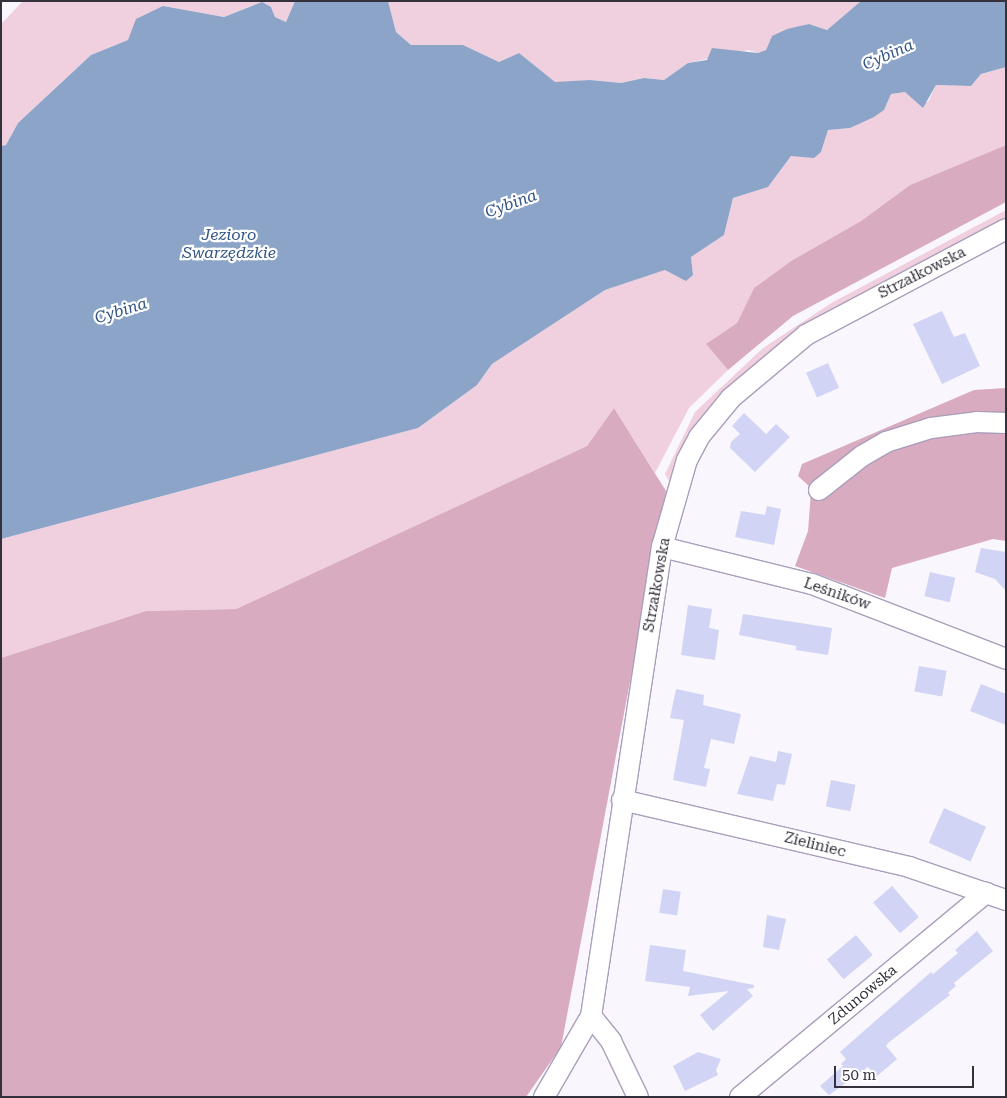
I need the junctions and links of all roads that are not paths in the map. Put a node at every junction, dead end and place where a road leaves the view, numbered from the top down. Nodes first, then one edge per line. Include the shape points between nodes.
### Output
1 (1006, 229) edge
2 (1006, 423) edge
3 (819, 490) dead end
4 (662, 547) junction
5 (1006, 659) edge
6 (622, 800) junction
7 (986, 893) junction
8 (1006, 900) edge
9 (591, 1016) junction
10 (544, 1097) edge
11 (638, 1097) edge
12 (740, 1097) edge

1 - 4 street, Strzałkowska via 827,322 791,346 732,398 700,437 687,460
2 - 3 street via 977,422 932,428 886,442 862,456
4 - 5 street, Leśników via 812,584
4 - 6 street, Strzałkowska
6 - 7 street, Zieliniec via 908,867
6 - 9 street, Strzałkowska
7 - 8 street, Zieliniec
7 - 12 street, Zdunowska
9 - 10 street, Strzałkowska
9 - 11 street via 611,1041

